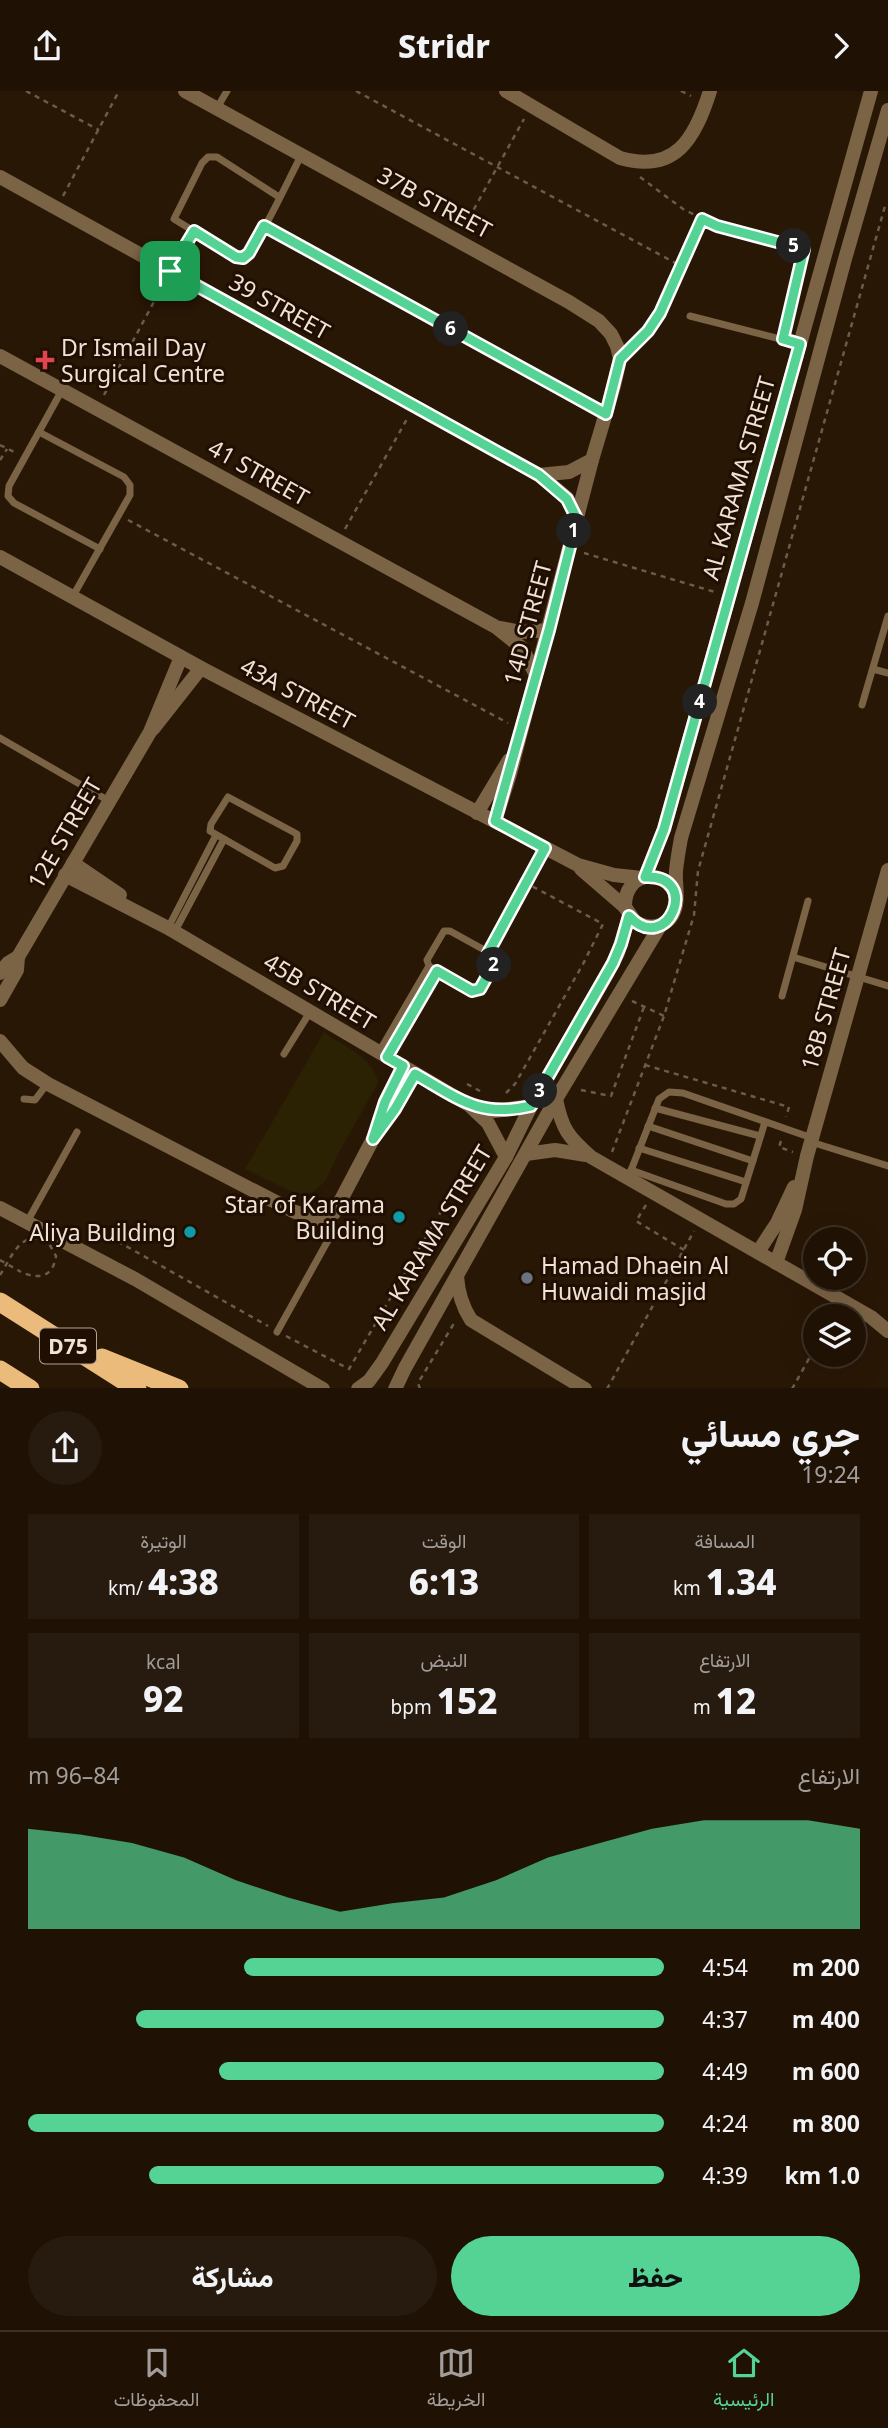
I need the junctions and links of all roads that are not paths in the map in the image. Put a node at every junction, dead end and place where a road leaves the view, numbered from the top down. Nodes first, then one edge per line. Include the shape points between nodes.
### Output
1 (185, 91) edge
2 (227, 91) edge
3 (506, 91) edge
4 (710, 91) edge
5 (871, 91) edge
6 (217, 108) junction
7 (888, 110) edge
8 (301, 156) junction
9 (881, 162) edge
10 (0, 177) edge
11 (279, 197) junction
12 (194, 231) junction
13 (170, 271) junction
14 (690, 316) dead end
15 (800, 344) junction
16 (0, 356) edge
17 (614, 386) joint
18 (62, 390) junction
19 (39, 432) junction
20 (592, 460) junction
21 (539, 475) junction
22 (577, 519) junction
23 (100, 549) junction
24 (0, 557) edge
25 (73, 597) junction
26 (888, 616) edge
27 (496, 627) junction
28 (549, 630) junction
29 (181, 657) junction
30 (201, 668) junction
31 (873, 669) junction
32 (888, 673) edge
33 (536, 675) junction
34 (862, 705) dead end
35 (150, 732) junction
36 (0, 738) edge
37 (516, 750) junction
38 (109, 801) junction
39 (477, 813) junction
40 (495, 821) junction
41 (220, 837) junction
42 (578, 865) junction
43 (69, 869) junction
44 (888, 870) edge
45 (643, 877) junction
46 (676, 895) junction
47 (808, 901) dead end
48 (627, 911) junction
49 (660, 926) junction
50 (171, 930) junction
51 (18, 957) junction
52 (793, 957) junction
53 (429, 966) junction
54 (437, 971) junction
55 (0, 972) edge
56 (858, 977) junction
57 (888, 986) edge
58 (782, 996) dead end
59 (0, 1000) edge
60 (311, 1012) junction
61 (0, 1041) edge
62 (284, 1054) dead end
63 (383, 1055) junction
64 (0, 1062) edge
65 (23, 1069) junction
66 (409, 1070) junction
67 (48, 1084) junction
68 (24, 1099) dead end
69 (556, 1099) junction
70 (464, 1102) junction
71 (531, 1106) junction
72 (655, 1108) junction
73 (765, 1122) junction
74 (648, 1126) junction
75 (76, 1132) dead end
76 (760, 1136) junction
77 (811, 1140) junction
78 (639, 1148) junction
79 (526, 1154) junction
80 (506, 1157) junction
81 (591, 1157) junction
82 (806, 1160) junction
83 (753, 1161) junction
84 (888, 1166) edge
85 (630, 1173) junction
86 (746, 1182) junction
87 (0, 1198) edge
88 (0, 1209) edge
89 (334, 1213) junction
90 (27, 1223) junction
91 (758, 1252) junction
92 (776, 1263) junction
93 (457, 1276) junction
94 (0, 1302) edge
95 (871, 1317) junction
96 (888, 1323) edge
97 (888, 1331) edge
98 (277, 1332) road end
99 (72, 1349) junction
100 (0, 1370) edge
101 (30, 1388) edge
102 (137, 1388) edge
103 (179, 1388) edge
104 (323, 1388) edge
105 (358, 1388) edge
106 (395, 1388) edge
107 (586, 1388) edge

1 - 6 street, 37B STREET
2 - 6 lane
3 - 4 street via 620,157 651,162 680,149 700,123
5 - 15 street, AL KARAMA STREET
6 - 8 street, 37B STREET
7 - 9 street, AL KARAMA STREET
8 - 11 lane
8 - 17 street, 37B STREET via 599,321 617,346 620,359
9 - 46 street, AL KARAMA STREET via 681,838
10 - 13 street, 39 STREET
11 - 12 lane via 243,258
11 - 12 lane via 217,157 208,157 174,219
12 - 13 lane
13 - 21 street, 39 STREET
14 - 15 lane
15 - 45 street, AL KARAMA STREET via 664,829
16 - 18 street, 41 STREET
17 - 20 street, 14D STREET
18 - 19 lane
18 - 27 street, 41 STREET
19 - 23 lane via 128,481 130,495
19 - 23 lane via 9,486 10,501
20 - 21 street via 569,472
20 - 22 street, 14D STREET
21 - 22 street, 39 STREET via 567,499
22 - 28 street, 14D STREET
23 - 25 lane
24 - 25 street, 43A STREET
25 - 29 street, 43A STREET
26 - 31 lane
27 - 28 street, 41 STREET via 521,632
27 - 33 street, 41 STREET via 522,648
28 - 33 street, 14D STREET
29 - 30 street, 43A STREET
29 - 35 street, 12E STREET
30 - 35 street, 12E STREET
30 - 39 street, 43A STREET
31 - 32 lane
31 - 34 lane
33 - 37 street, 14D STREET
35 - 38 street, 12E STREET
36 - 38 lane
37 - 39 street, 14D STREET
37 - 40 street, 14D STREET
38 - 43 street, 12E STREET
39 - 40 street, 43A STREET
40 - 42 street, 43A STREET
41 - 41 lane via 277,868 285,864 298,837 230,797 210,826
41 - 50 lane
42 - 45 street, 43A STREET
42 - 48 street, 43A STREET
43 - 50 street, 45B STREET
43 - 51 street, 12E STREET
44 - 56 street, 18B STREET
45 - 46 street via 661,878
45 - 48 street via 628,889
46 - 49 street via 675,910
47 - 52 lane
48 - 49 street via 643,926
48 - 71 street, AL KARAMA STREET via 613,963
49 - 69 street, AL KARAMA STREET
50 - 60 street, 45B STREET
51 - 55 street, 12E STREET
51 - 59 street, 12E STREET via 17,970
52 - 56 lane
52 - 58 lane
53 - 54 lane
53 - 54 lane via 427,960 446,930 494,957 478,991
53 - 63 lane
54 - 63 lane
56 - 57 lane
56 - 77 street, 18B STREET
60 - 62 lane
60 - 63 street, 45B STREET
61 - 65 street
63 - 66 street, 45B STREET
64 - 65 street
65 - 67 street
66 - 70 street, 45B STREET
66 - 89 street via 385,1102 373,1139
67 - 68 lane via 35,1100
67 - 89 street via 307,1217 320,1219
69 - 79 street, AL KARAMA STREET
69 - 81 street via 563,1128
70 - 71 street, 45B STREET via 494,1111
70 - 80 street, 45B STREET via 488,1123
71 - 80 street, AL KARAMA STREET
72 - 73 lane via 662,1095 676,1092
72 - 74 lane
72 - 76 lane
73 - 76 lane
73 - 77 lane
74 - 78 lane
74 - 83 lane
75 - 90 lane
76 - 83 lane
77 - 82 street, 18B STREET
77 - 84 lane
78 - 85 lane
78 - 86 lane
79 - 81 street via 566,1150
79 - 93 street, AL KARAMA STREET
80 - 105 street, AL KARAMA STREET via 382,1363
81 - 85 street
82 - 91 street, 18B STREET
82 - 92 street, 18B STREET
83 - 86 lane
85 - 86 lane via 730,1205 741,1199
85 - 91 street via 654,1192
87 - 88 lane
88 - 90 street
89 - 98 lane via 331,1235
90 - 104 street via 135,1279
91 - 92 street
92 - 95 street
93 - 106 street, AL KARAMA STREET
93 - 107 street via 458,1291 471,1321
94 - 99 highway, D75
95 - 96 street
95 - 97 street
99 - 102 highway, D75
99 - 103 highway
100 - 101 highway, D75

